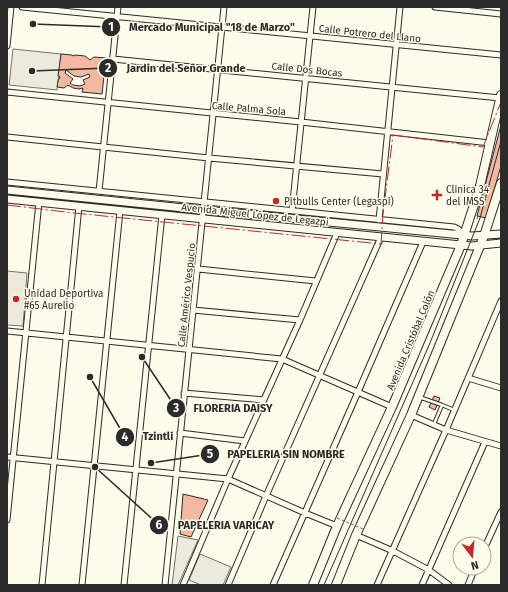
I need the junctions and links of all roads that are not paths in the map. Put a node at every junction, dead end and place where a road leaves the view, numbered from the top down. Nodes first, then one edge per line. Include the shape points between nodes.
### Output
1 (11, 7) edge
2 (22, 7) edge
3 (118, 7) edge
4 (224, 7) edge
5 (312, 7) edge
6 (400, 7) edge
7 (435, 7) edge
8 (501, 14) edge
9 (117, 17) junction
10 (222, 28) junction
11 (309, 36) junction
12 (397, 45) junction
13 (7, 46) edge
14 (501, 56) edge
15 (113, 59) junction
16 (217, 69) junction
17 (306, 78) junction
18 (392, 87) junction
19 (7, 92) edge
20 (501, 96) edge
21 (108, 103) junction
22 (213, 114) junction
23 (301, 122) junction
24 (388, 131) junction
25 (7, 137) edge
26 (490, 143) junction
27 (104, 147) junction
28 (209, 158) junction
29 (297, 166) junction
30 (383, 174) junction
31 (7, 182) edge
32 (501, 183) edge
33 (7, 190) edge
34 (99, 191) junction
35 (7, 199) edge
36 (499, 199) edge
37 (39, 202) junction
38 (204, 202) junction
39 (79, 206) junction
40 (204, 210) junction
41 (120, 211) junction
42 (292, 211) junction
43 (162, 215) junction
44 (203, 219) junction
45 (379, 220) junction
46 (337, 233) junction
47 (501, 234) edge
48 (465, 235) junction
49 (484, 236) junction
50 (381, 237) junction
51 (423, 242) junction
52 (501, 243) edge
53 (461, 245) junction
54 (480, 245) junction
55 (198, 269) junction
56 (316, 281) junction
57 (501, 301) edge
58 (193, 310) junction
59 (300, 320) junction
60 (7, 331) edge
61 (26, 333) junction
62 (66, 337) junction
63 (107, 341) junction
64 (149, 345) junction
65 (189, 349) junction
66 (282, 359) junction
67 (320, 375) junction
68 (468, 378) junction
69 (501, 388) edge
70 (358, 392) junction
71 (184, 393) junction
72 (419, 396) junction
73 (264, 400) junction
74 (442, 405) junction
75 (392, 406) junction
76 (454, 410) junction
77 (411, 415) junction
78 (434, 425) junction
79 (446, 430) junction
80 (180, 433) junction
81 (246, 441) junction
82 (485, 442) junction
83 (501, 446) edge
84 (7, 457) edge
85 (13, 457) junction
86 (54, 461) junction
87 (94, 465) junction
88 (136, 470) junction
89 (176, 473) junction
90 (228, 479) junction
91 (266, 496) junction
92 (501, 512) edge
93 (305, 513) junction
94 (7, 520) edge
95 (337, 522) junction
96 (356, 535) junction
97 (490, 536) edge
98 (393, 551) junction
99 (429, 570) junction
100 (42, 585) edge
101 (82, 585) edge
102 (124, 585) edge
103 (165, 585) edge
104 (183, 585) edge
105 (228, 585) edge
106 (273, 585) edge
107 (313, 585) edge
108 (336, 585) edge
109 (378, 585) edge
110 (422, 585) edge
111 (449, 585) edge

1 - 13 street
2 - 9 street, Calle Potrero del Llano
3 - 9 street
4 - 10 street, Calle Américo Vespucio
5 - 11 street
6 - 12 street
7 - 8 street
9 - 10 street, Calle Potrero del Llano
9 - 15 street
10 - 11 street, Calle Potrero del Llano
10 - 16 street, Calle Américo Vespucio
11 - 12 street, Calle Potrero del Llano
11 - 17 street
12 - 14 street, Calle Potrero del Llano
12 - 18 street
15 - 16 street, Calle Dos Bocas
15 - 21 street
16 - 17 street, Calle Dos Bocas
16 - 22 street, Calle Américo Vespucio
17 - 18 street, Calle Dos Bocas
17 - 23 street
18 - 20 street, Calle Dos Bocas
18 - 24 street
19 - 21 street, Calle Palma Sola
20 - 26 main road, Avenida Cristóbal Colón
21 - 22 street, Calle Palma Sola
21 - 27 street
22 - 23 street, Calle Palma Sola
22 - 28 street, Calle Américo Vespucio
23 - 24 street, Calle Palma Sola
23 - 29 street
24 - 26 street, Calle Palma Sola
24 - 30 street
25 - 27 street
26 - 48 main road, Avenida Cristóbal Colón
27 - 28 street
27 - 34 street
28 - 29 street
28 - 38 street, Calle Américo Vespucio
29 - 30 street
29 - 42 street
30 - 45 street
31 - 34 street, Avenida Miguel López de Legazpi
32 - 36 main road
33 - 40 main road, Avenida Miguel López de Legazpi
34 - 38 street, Avenida Miguel López de Legazpi
35 - 37 main road, Avenida Miguel López de Legazpi
36 - 49 main road
37 - 39 main road, Avenida Miguel López de Legazpi
37 - 61 street
38 - 40 street, Calle Américo Vespucio
38 - 42 street, Avenida Miguel López de Legazpi
39 - 41 main road, Avenida Miguel López de Legazpi
39 - 62 street
40 - 44 street, Calle Américo Vespucio
40 - 48 main road, Avenida Miguel López de Legazpi
41 - 43 main road, Avenida Miguel López de Legazpi
41 - 63 street
42 - 45 street, Avenida Miguel López de Legazpi
43 - 44 main road, Avenida Miguel López de Legazpi
43 - 64 street
44 - 46 main road, Avenida Miguel López de Legazpi
44 - 55 street, Calle Américo Vespucio
45 - 48 street, Avenida Miguel López de Legazpi via 454,227
46 - 50 main road, Avenida Miguel López de Legazpi
46 - 56 street
47 - 49 main road, Avenida Miguel López de Legazpi
48 - 49 main road, Avenida Miguel López de Legazpi
48 - 53 main road, Avenida Cristóbal Colón
49 - 54 main road
50 - 51 main road, Avenida Miguel López de Legazpi
50 - 67 street
51 - 53 main road, Avenida Miguel López de Legazpi
51 - 70 street
52 - 54 main road, Avenida Miguel López de Legazpi
53 - 54 main road, Avenida Miguel López de Legazpi
53 - 75 main road, Avenida Cristóbal Colón
54 - 72 main road
55 - 56 street
55 - 58 street, Calle Américo Vespucio
56 - 59 street
57 - 68 street
58 - 59 street
58 - 65 street, Calle Américo Vespucio
59 - 66 street
60 - 61 street
61 - 62 street
61 - 85 street
62 - 63 street
62 - 86 street
63 - 64 street
63 - 87 street
64 - 65 street
64 - 88 street
65 - 66 street
65 - 71 street, Calle Américo Vespucio
66 - 67 street
66 - 73 street
67 - 70 street
67 - 91 street
68 - 69 street
68 - 76 street
70 - 75 street
70 - 93 street
71 - 73 street
71 - 80 street, Calle Américo Vespucio
72 - 74 lane
72 - 77 main road
73 - 81 street
74 - 76 lane
74 - 78 lane
75 - 95 main road, Avenida Cristóbal Colón
76 - 79 street
77 - 78 street
77 - 96 main road
78 - 79 street
79 - 82 street
79 - 98 street
80 - 81 street
80 - 89 street, Calle Américo Vespucio
81 - 90 street
82 - 83 street
82 - 99 street
84 - 85 street
85 - 86 street
85 - 94 street
86 - 87 street
86 - 100 street
87 - 88 street
87 - 101 street
88 - 89 street
88 - 102 street
89 - 90 street
89 - 103 street, Calle Américo Vespucio
90 - 91 street
90 - 104 street
91 - 93 street
91 - 105 street
92 - 97 street
93 - 95 street
93 - 106 street
95 - 107 main road, Avenida Cristóbal Colón
96 - 98 street
96 - 108 main road
98 - 99 street
98 - 109 street
99 - 110 street
99 - 111 street

